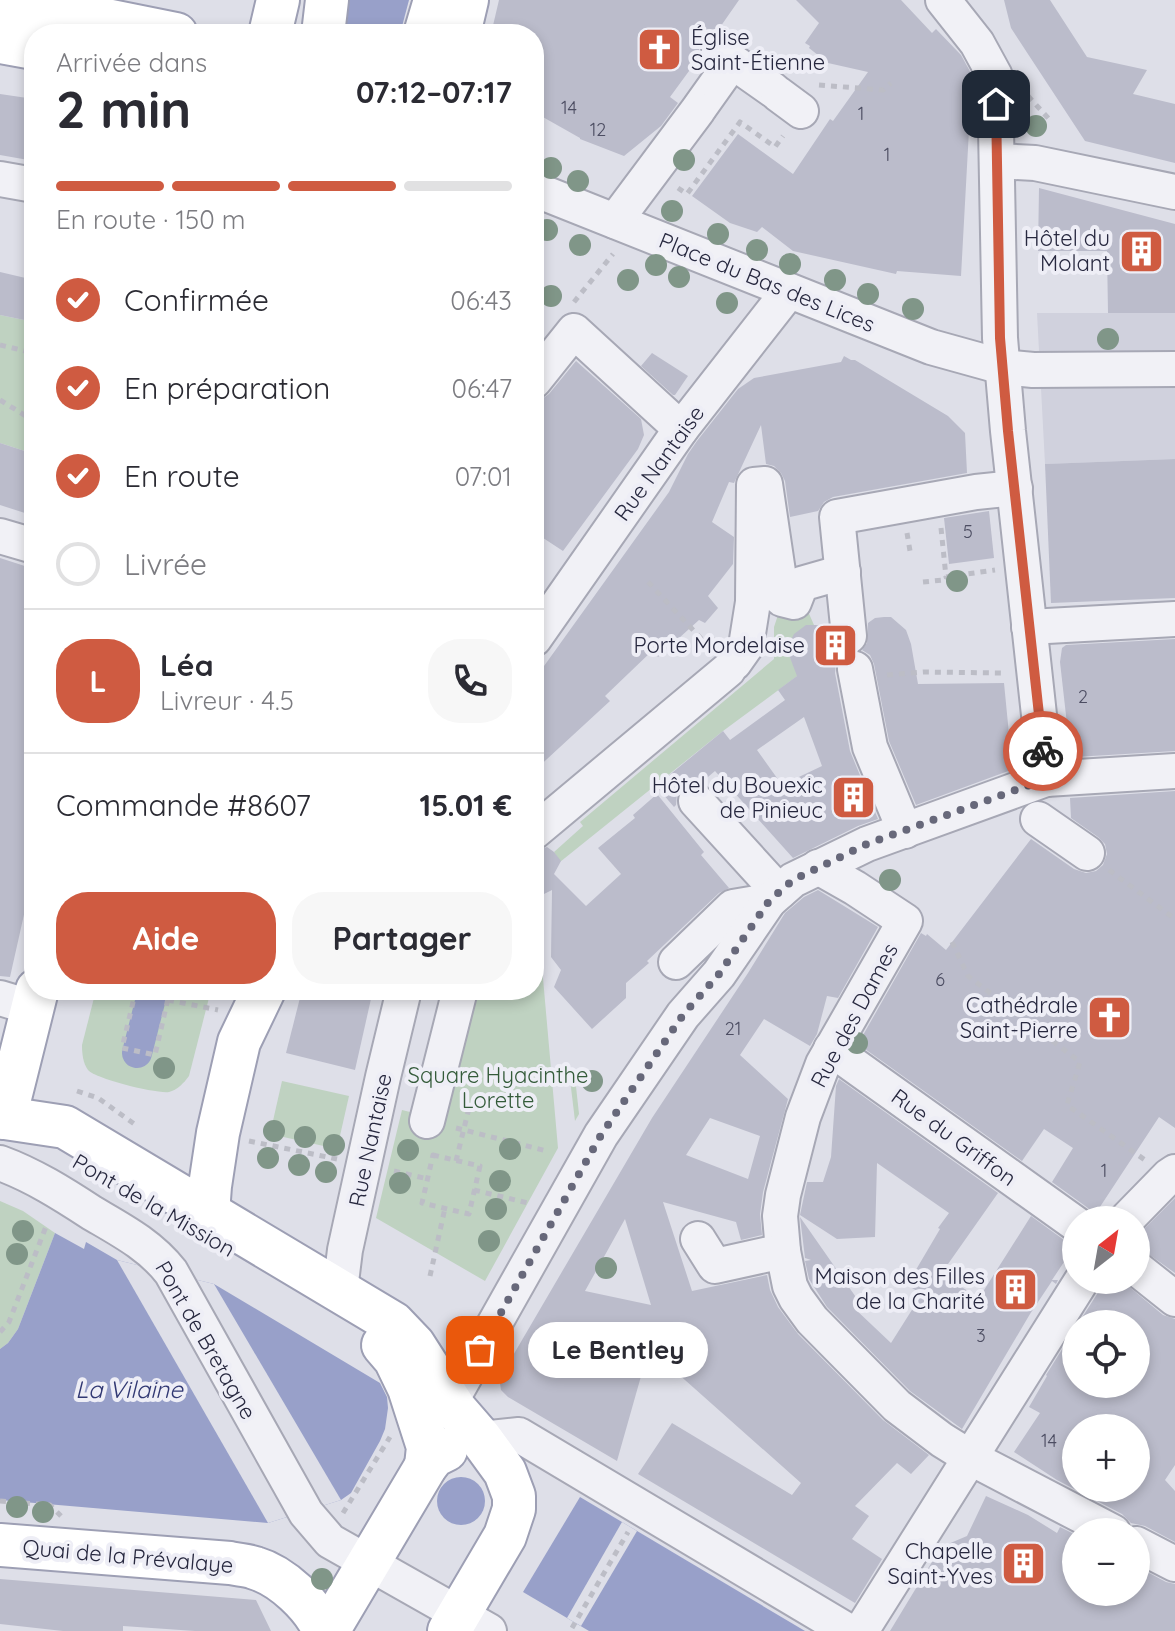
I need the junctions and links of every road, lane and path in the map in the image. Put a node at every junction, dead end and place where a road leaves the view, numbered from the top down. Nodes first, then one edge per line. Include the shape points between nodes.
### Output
1 (278, 0) edge
2 (327, 0) edge
3 (435, 0) edge
4 (467, 0) edge
5 (949, 2) edge
6 (0, 4) edge
7 (126, 24) edge
8 (272, 24) edge
9 (324, 24) edge
10 (428, 24) edge
11 (461, 24) edge
12 (0, 42) edge
13 (24, 46) edge
14 (891, 83) dead end
15 (1028, 96) dead end
16 (784, 98) junction
17 (1049, 119) dead end
18 (997, 161) junction
19 (0, 179) edge
20 (24, 183) edge
21 (670, 183) dead end
22 (1175, 192) edge
23 (544, 195) edge
24 (615, 237) junction
25 (789, 291) junction
26 (574, 331) junction
27 (0, 345) edge
28 (24, 351) edge
29 (1003, 367) junction
30 (544, 368) edge
31 (1175, 369) edge
32 (0, 400) edge
33 (24, 415) edge
34 (681, 429) junction
35 (1015, 488) junction
36 (937, 499) junction
37 (0, 536) edge
38 (24, 543) edge
39 (996, 570) dead end
40 (843, 575) junction
41 (946, 577) junction
42 (648, 582) dead end
43 (923, 582) dead end
44 (1175, 619) edge
45 (544, 625) edge
46 (1029, 627) junction
47 (694, 630) dead end
48 (849, 636) dead end
49 (855, 669) dead end
50 (897, 674) dead end
51 (1034, 674) junction
52 (1175, 771) edge
53 (1046, 779) junction
54 (696, 801) dead end
55 (1038, 819) dead end
56 (544, 824) edge
57 (905, 831) junction
58 (1087, 853) joint
59 (818, 867) junction
60 (774, 896) junction
61 (1175, 919) edge
62 (952, 942) dead end
63 (676, 962) dead end
64 (23, 999) edge
65 (133, 1000) edge
66 (168, 1000) joint
67 (259, 1000) edge
68 (402, 1000) edge
69 (457, 1000) edge
70 (207, 1007) dead end
71 (831, 1049) junction
72 (98, 1098) dead end
73 (469, 1108) dead end
74 (427, 1121) joint
75 (2, 1124) edge
76 (464, 1130) junction
77 (144, 1131) dead end
78 (237, 1139) dead end
79 (547, 1151) dead end
80 (339, 1159) dead end
81 (456, 1161) junction
82 (0, 1163) edge
83 (388, 1169) dead end
84 (1172, 1174) edge
85 (428, 1179) junction
86 (474, 1190) junction
87 (1140, 1206) edge
88 (445, 1208) junction
89 (559, 1211) junction
90 (208, 1213) junction
91 (1062, 1214) edge
92 (47, 1224) dead end
93 (698, 1239) dead end
94 (783, 1251) junction
95 (430, 1276) dead end
96 (1150, 1279) edge
97 (340, 1290) junction
98 (1073, 1294) edge
99 (1175, 1299) edge
100 (0, 1332) edge
101 (451, 1401) junction
102 (395, 1431) dead end
103 (481, 1439) junction
104 (971, 1458) junction
105 (426, 1466) junction
106 (0, 1501) edge
107 (50, 1505) dead end
108 (322, 1516) junction
109 (1086, 1518) edge
110 (630, 1527) dead end
111 (0, 1545) edge
112 (1150, 1551) edge
113 (368, 1563) junction
114 (1175, 1564) edge
115 (574, 1625) dead end
116 (466, 1626) edge
117 (326, 1631) edge
118 (848, 1631) edge
119 (861, 1631) edge

1 - 8 main road
2 - 9 main road
3 - 10 main road
4 - 11 main road
5 - 18 street via 995,76
6 - 7 main road
12 - 13 main road
14 - 16 path via 883,90 820,84
15 - 17 path
16 - 21 path via 775,147 740,122 687,194
16 - 24 street via 726,57 699,109
18 - 22 street via 1035,163
18 - 29 street
19 - 20 street
23 - 24 street, Place du Bas des Lices
24 - 25 street, Place du Bas des Lices
24 - 26 path via 567,311
25 - 29 street, Place du Bas des Lices via 931,347
25 - 34 street, Rue Nantaise
26 - 30 street
26 - 34 street
27 - 28 path
29 - 31 street, Place du Bas des Lices
29 - 35 street
32 - 33 path
34 - 45 street, Rue Nantaise
35 - 36 street
35 - 46 street
36 - 40 street via 837,517
36 - 41 path
37 - 38 street
39 - 41 path
40 - 48 street
40 - 56 street via 801,584 794,602 782,599 766,487 754,485 753,602 746,646 731,667
41 - 43 path
42 - 47 path
44 - 46 street
46 - 51 street
49 - 57 street via 870,747
50 - 51 path
51 - 53 street
52 - 53 street
53 - 57 street
54 - 60 street
55 - 58 street
57 - 59 street
58 - 61 path
59 - 60 street
59 - 71 street, Rue des Dames via 905,921
60 - 63 street via 733,907
60 - 89 street via 643,1072
62 - 84 path via 968,976 1080,1062 1067,1105
64 - 75 main road
65 - 66 path via 122,1048 155,1055
66 - 70 path
67 - 90 main road via 239,1042 218,1133
68 - 97 street, Rue Nantaise
69 - 74 street
71 - 91 street, Rue du Griffon
71 - 94 street, Rue des Dames via 803,1117 783,1195
72 - 77 path
73 - 76 path
74 - 76 path
75 - 90 main road, Pont de la Mission via 65,1127
75 - 105 main road, Pont de la Mission via 377,1338 409,1388 428,1447
76 - 79 path
76 - 81 path
78 - 80 path
81 - 85 path via 433,1155
81 - 86 path via 480,1166
82 - 108 street, Pont de Bretagne via 152,1250 171,1272
83 - 85 path
84 - 87 street
85 - 88 path via 422,1203
86 - 88 path via 469,1214
86 - 89 path
88 - 95 path
89 - 101 street
90 - 97 main road, Pont de la Mission
92 - 100 path via 9,1322
93 - 94 street via 715,1266
94 - 104 street, Rue des Dames via 790,1286 812,1320 897,1406
96 - 99 street
97 - 101 main road, Pont de la Mission via 393,1323
98 - 104 street
101 - 103 main road, Pont de la Mission
102 - 108 path via 348,1507
103 - 105 main road via 453,1445
103 - 116 main road via 505,1472 514,1509
103 - 118 street via 519,1435
104 - 109 street, Rue des Dames
104 - 119 street
105 - 113 main road
106 - 107 path
108 - 113 street, Pont de Bretagne via 330,1541
110 - 115 path
111 - 117 main road, Quai de la Prévalaye via 254,1567 288,1586
112 - 114 street
113 - 116 street, Pont de Bretagne
113 - 117 main road

